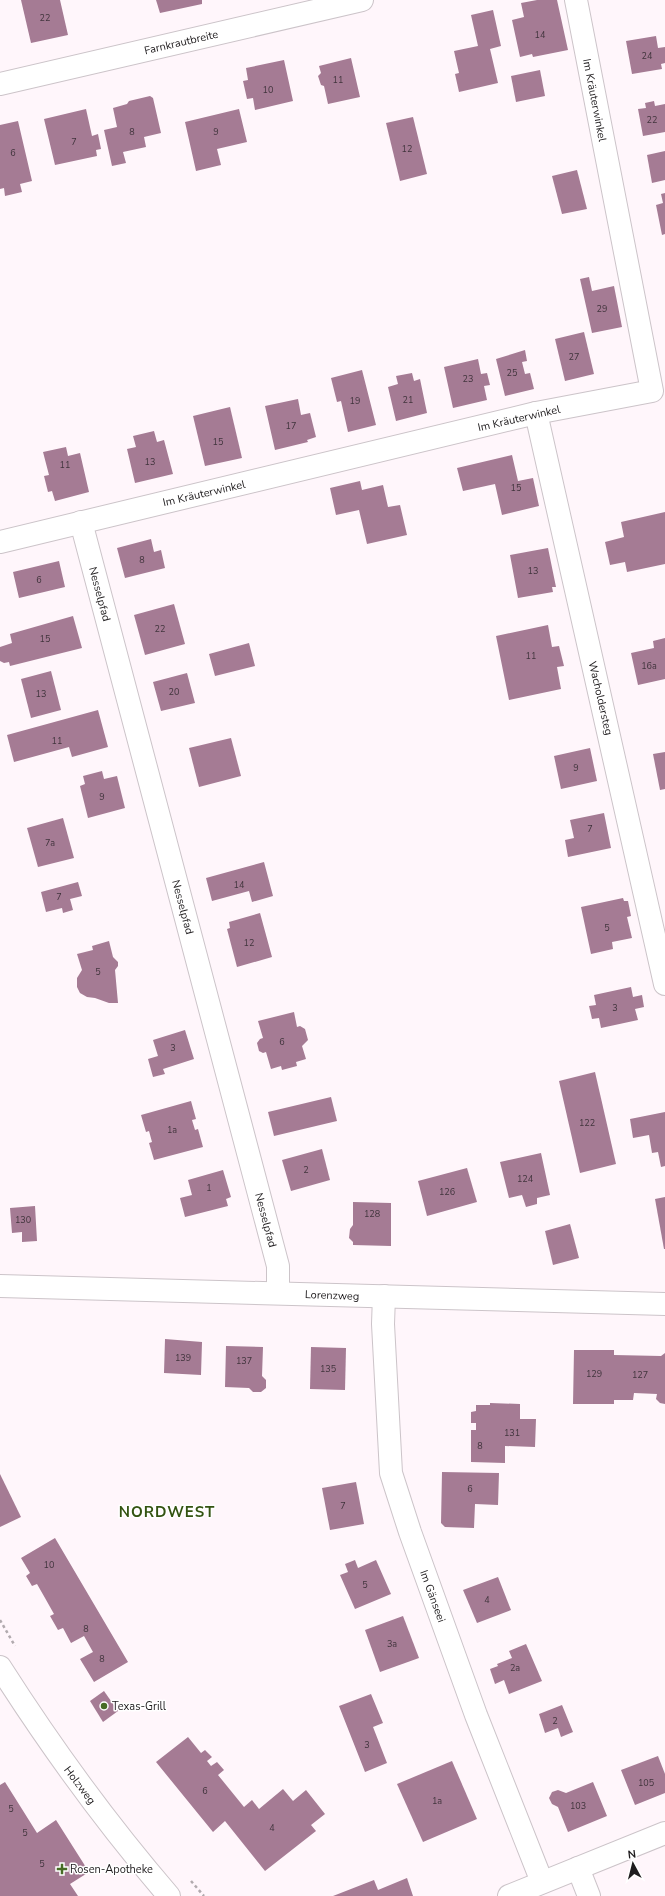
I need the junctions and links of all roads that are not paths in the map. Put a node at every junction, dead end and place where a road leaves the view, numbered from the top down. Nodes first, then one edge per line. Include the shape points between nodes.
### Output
1 (362, 0) edge
2 (576, 0) edge
3 (0, 84) edge
4 (536, 413) junction
5 (81, 522) junction
6 (0, 542) edge
7 (665, 984) edge
8 (0, 1286) edge
9 (278, 1293) junction
10 (384, 1296) junction
11 (665, 1304) edge
12 (0, 1666) edge
13 (665, 1834) edge
14 (578, 1868) junction
15 (542, 1882) junction
16 (169, 1896) edge
17 (509, 1896) edge
18 (589, 1896) edge

1 - 3 street, Farnkrautbreite
2 - 4 street, Im Kräuterwinkel via 652,391
4 - 5 street, Im Kräuterwinkel
4 - 7 street, Wacholdersteg
5 - 6 street, Im Kräuterwinkel
5 - 9 street, Nesselpfad via 278,1266
8 - 9 street, Lorenzweg
9 - 10 street, Lorenzweg
10 - 11 street, Lorenzweg
10 - 15 street, Im Gänseei via 383,1324 391,1473 473,1708
12 - 16 street, Holzweg via 34,1721 82,1788
13 - 14 street
14 - 15 street
14 - 18 street
15 - 17 street

